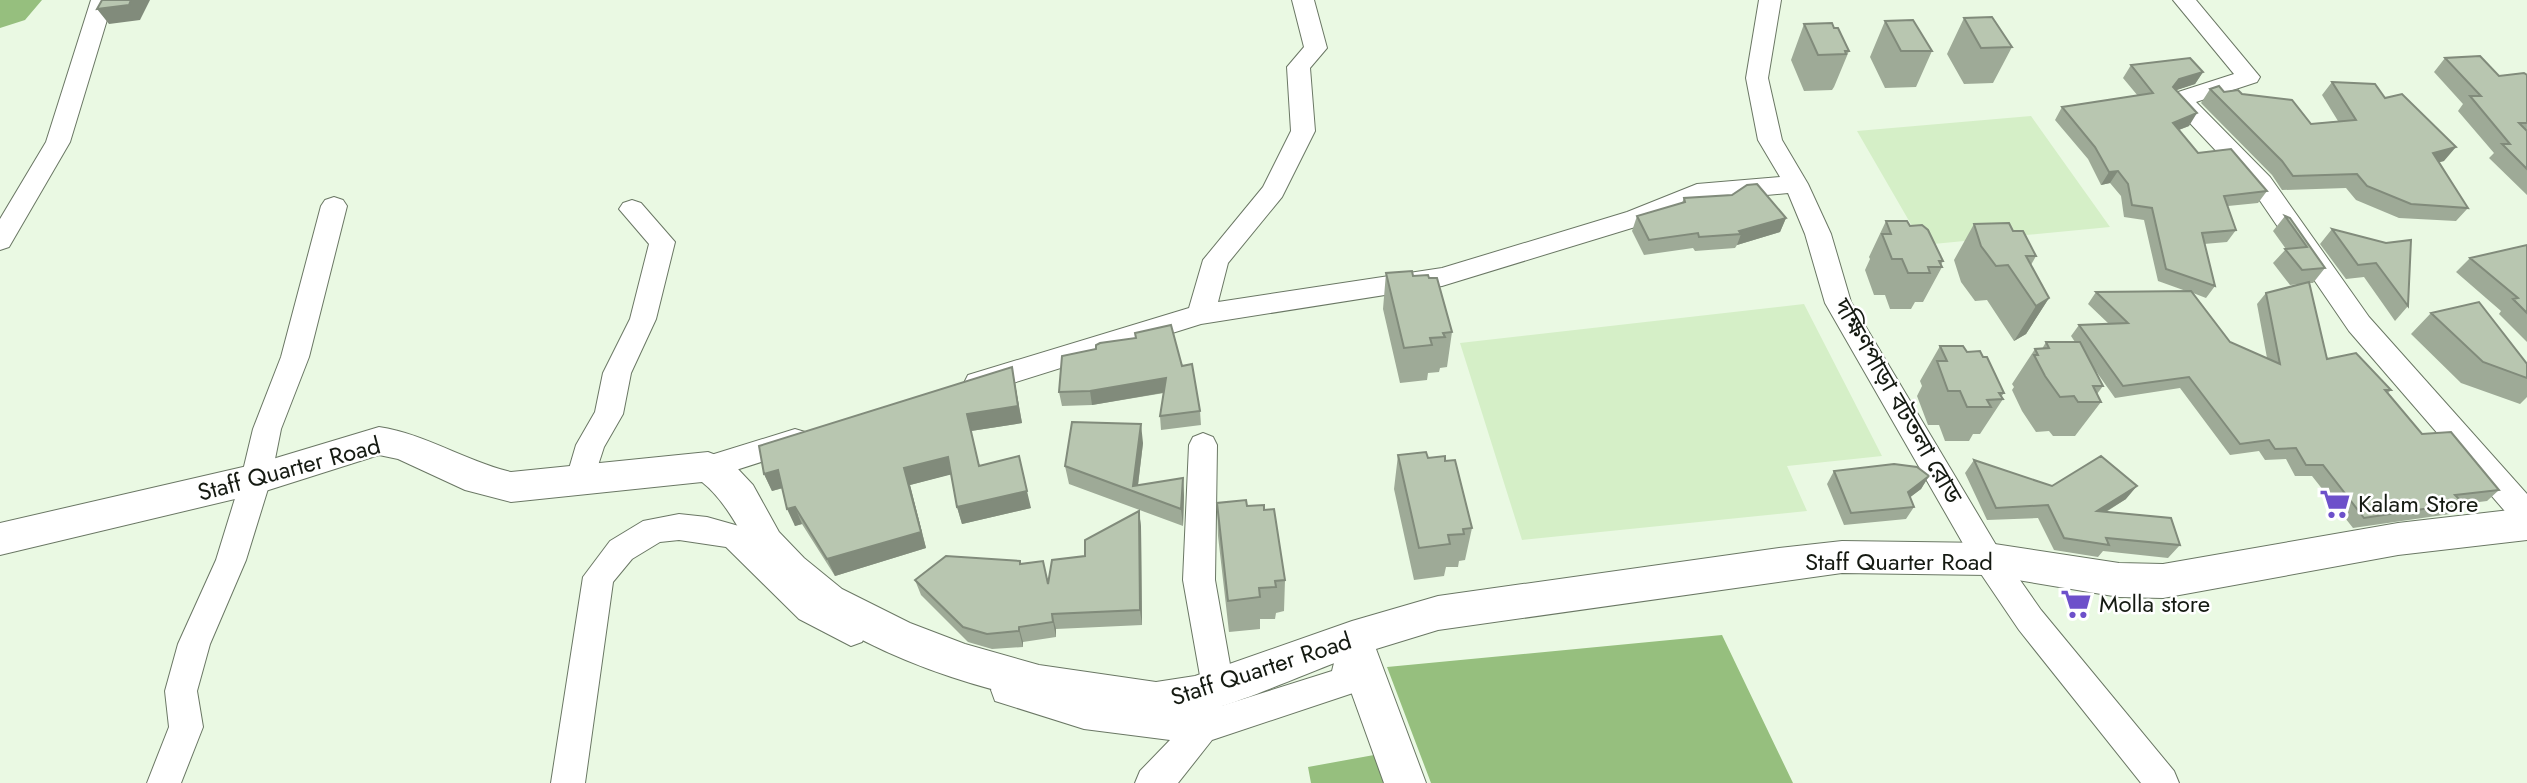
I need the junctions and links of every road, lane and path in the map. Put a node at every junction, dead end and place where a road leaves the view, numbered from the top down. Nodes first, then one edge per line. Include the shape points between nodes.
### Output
1 (102, 0) edge
2 (1303, 0) edge
3 (1770, 0) edge
4 (2184, 0) edge
5 (1796, 184) junction
6 (334, 206) dead end
7 (632, 209) dead end
8 (0, 241) edge
9 (1201, 314) junction
10 (948, 393) edge
11 (814, 434) edge
12 (1203, 445) dead end
13 (708, 467) junction
14 (256, 480) junction
15 (581, 480) junction
16 (2527, 515) edge
17 (2527, 524) edge
18 (0, 540) edge
19 (1988, 559) junction
20 (1352, 639) junction
21 (1210, 710) junction
22 (164, 783) edge
23 (568, 783) edge
24 (1152, 783) edge
25 (1405, 783) edge
26 (2162, 783) edge

1 - 8 street via 58,142
2 - 9 street via 1316,48 1298,67 1303,131 1273,191 1216,260
3 - 5 street, দক্ষিণপাড়া বটতলা রোড via 1758,78 1770,140
4 - 16 street via 2249,77 2180,99 2261,183 2359,324
5 - 9 street via 1698,194 1636,218 1442,277
5 - 19 street, দক্ষিণপাড়া বটতলা রোড via 1818,234 1838,303
6 - 14 street via 295,357 267,429
7 - 15 street via 662,242 643,319 617,373 609,414 590,445
9 - 10 street
11 - 13 street
12 - 21 street via 1199,580
13 - 15 street, Staff Quarter Road
13 - 21 street, Staff Quarter Road via 740,496 766,543 790,570 828,601 896,636 1039,684 1156,701 1195,695
14 - 15 street, Staff Quarter Road via 379,441 404,445 478,479 511,486
14 - 18 street, Staff Quarter Road
14 - 22 street via 231,560 194,645 181,691 186,727
17 - 19 street, Staff Quarter Road via 2398,539 2163,581 2119,580
19 - 20 street, Staff Quarter Road via 1842,557 1779,564 1438,613
19 - 26 street, দক্ষিণপাড়া বটতলা রোড via 2030,620
20 - 21 street, Staff Quarter Road
20 - 25 street
21 - 23 street via 1084,714 869,642 810,610 735,537 679,527 654,530 621,550 598,577
21 - 24 street

